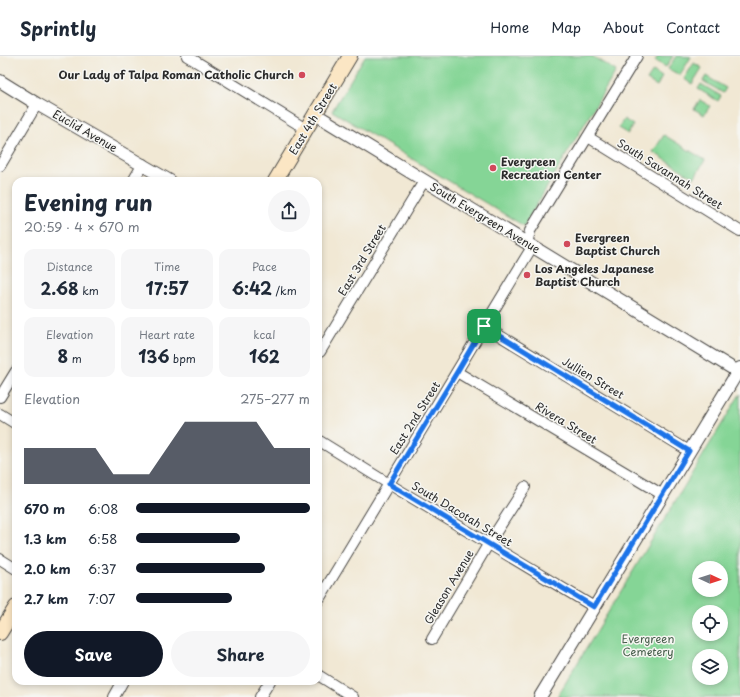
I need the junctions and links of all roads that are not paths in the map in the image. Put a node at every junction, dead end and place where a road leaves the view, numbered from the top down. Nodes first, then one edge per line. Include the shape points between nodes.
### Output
1 (186, 56) edge
2 (350, 56) edge
3 (637, 56) edge
4 (0, 81) edge
5 (37, 104) junction
6 (315, 114) junction
7 (306, 129) junction
8 (588, 137) junction
9 (143, 164) junction
10 (0, 166) edge
11 (135, 177) edge
12 (164, 177) edge
13 (277, 177) edge
14 (424, 181) junction
15 (740, 231) edge
16 (530, 245) junction
17 (484, 326) junction
18 (322, 349) edge
19 (739, 371) edge
20 (457, 372) junction
21 (12, 378) edge
22 (0, 397) edge
23 (0, 414) edge
24 (12, 422) edge
25 (322, 442) edge
26 (689, 451) junction
27 (389, 484) junction
28 (525, 487) dead end
29 (663, 495) junction
30 (489, 544) junction
31 (0, 559) edge
32 (12, 566) edge
33 (322, 594) edge
34 (594, 607) junction
35 (12, 614) edge
36 (0, 633) edge
37 (432, 639) dead end
38 (322, 678) edge
39 (121, 685) edge
40 (268, 685) edge
41 (114, 697) edge
42 (260, 697) edge
43 (353, 697) edge
44 (540, 697) edge

1 - 7 street
2 - 6 main road, East 4th Street
3 - 8 street, East 2nd Street
4 - 5 street, Euclid Avenue
5 - 9 street, Euclid Avenue
5 - 10 street
6 - 7 main road, East 4th Street
6 - 14 street, South Evergreen Avenue
7 - 13 main road, East 4th Street
8 - 15 street, South Savannah Street
8 - 16 street, East 2nd Street via 530,231
9 - 11 street
9 - 12 street, Euclid Avenue
14 - 16 street, South Evergreen Avenue
14 - 18 street, East 3rd Street
16 - 17 street, East 2nd Street
16 - 19 street, South Evergreen Avenue
17 - 20 street, East 2nd Street
17 - 26 street, Jullien Street
19 - 26 street
20 - 27 street, East 2nd Street
20 - 29 street, Rivera Street
21 - 22 street
23 - 24 street
25 - 27 street, South Dacotah Street
26 - 29 street
27 - 30 street, South Dacotah Street
27 - 33 street, East 2nd Street
28 - 30 street, Gleason Avenue
29 - 34 street
30 - 34 street, South Dacotah Street
30 - 37 street, Gleason Avenue
31 - 32 street
34 - 44 street
35 - 36 main road
38 - 43 street
39 - 41 street
40 - 42 street

